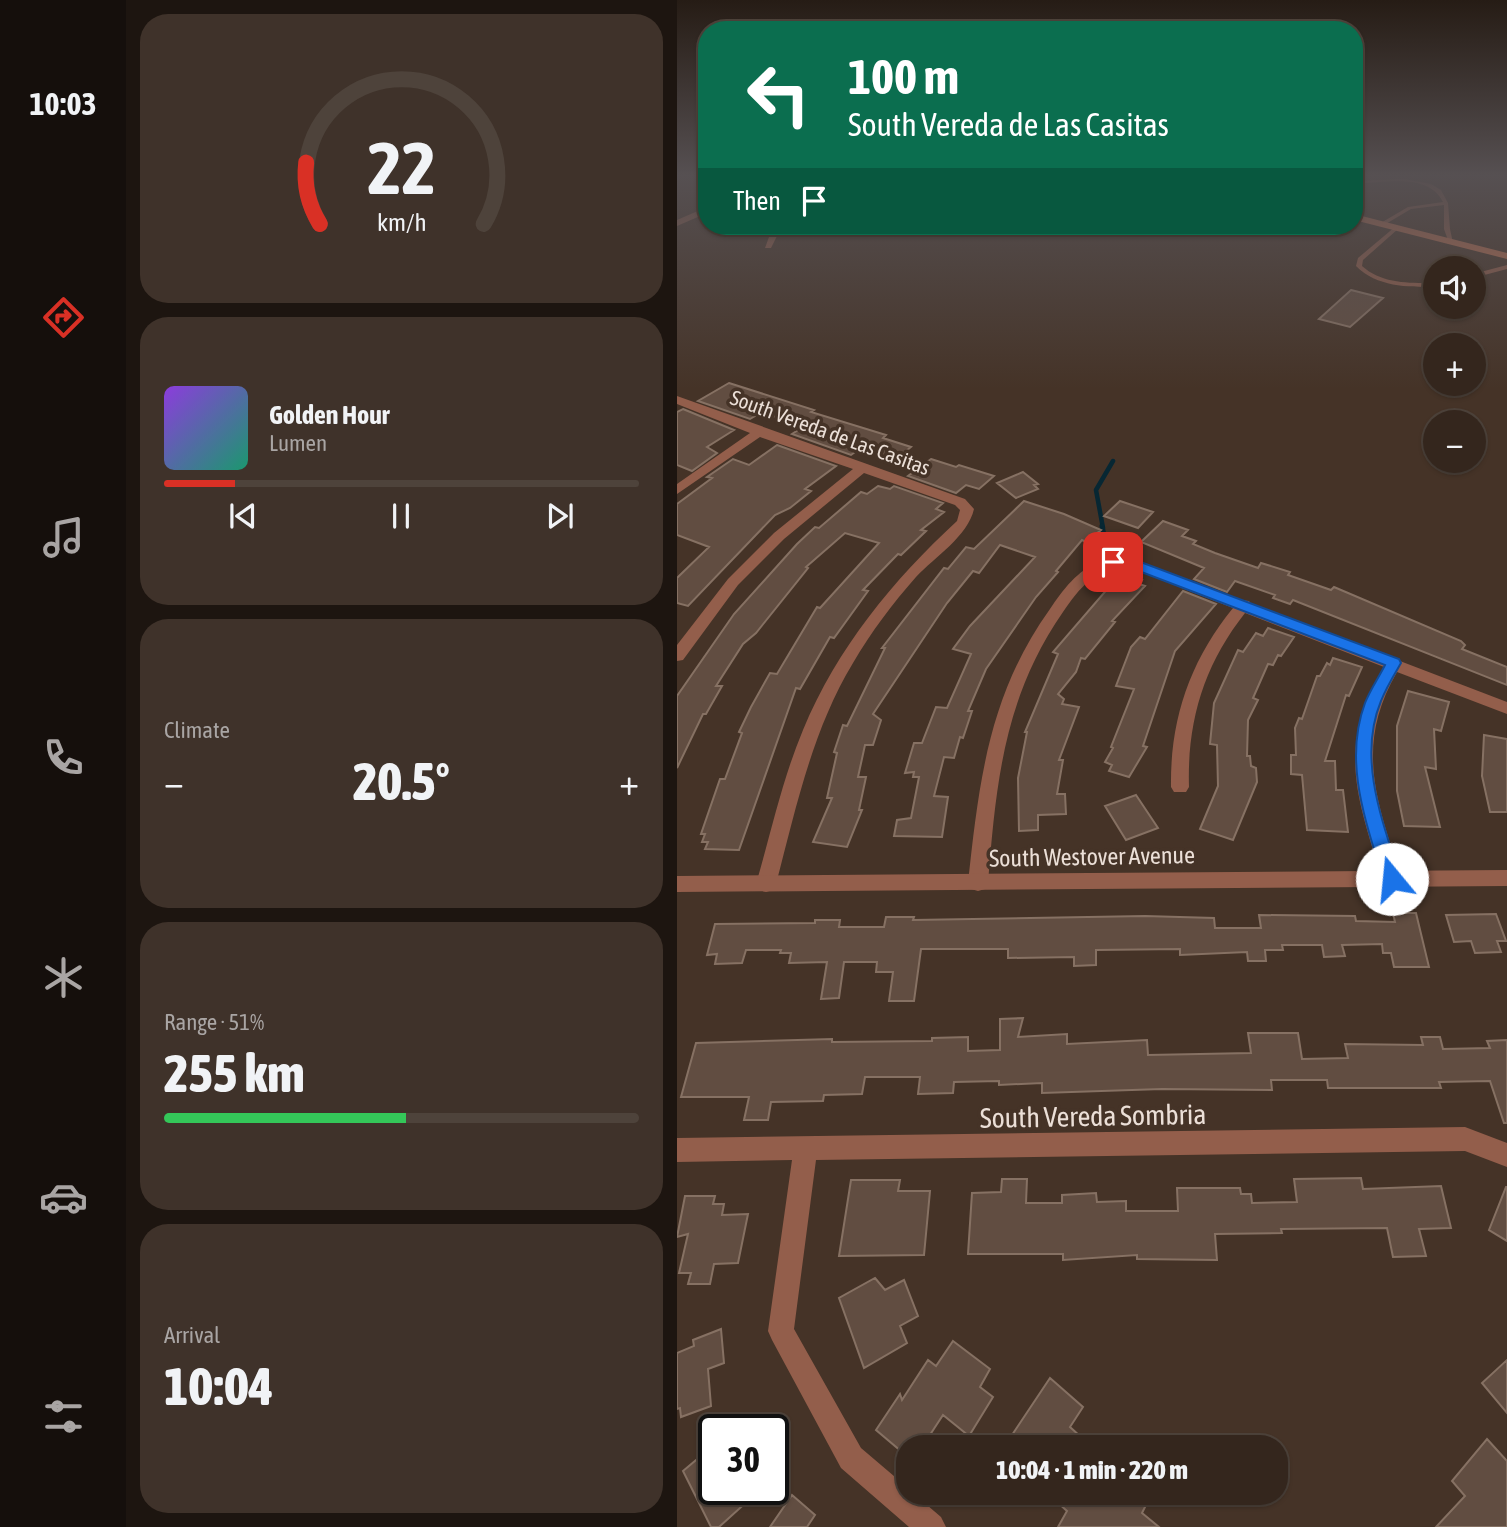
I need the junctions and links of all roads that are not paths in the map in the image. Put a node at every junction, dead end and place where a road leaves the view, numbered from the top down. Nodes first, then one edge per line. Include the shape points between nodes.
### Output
1 (1373, 247) edge
2 (1472, 247) edge
3 (1507, 256) edge
4 (1507, 267) edge
5 (1486, 273) edge
6 (1423, 284) edge
7 (677, 400) edge
8 (759, 432) junction
9 (862, 468) junction
10 (677, 491) edge
11 (1104, 545) dead end
12 (1107, 563) junction
13 (1244, 604) junction
14 (677, 656) edge
15 (1394, 663) junction
16 (1507, 708) edge
17 (1180, 787) dead end
18 (1507, 878) edge
19 (1392, 879) junction
20 (978, 883) junction
21 (677, 884) edge
22 (766, 884) junction
23 (677, 1150) edge
24 (805, 1150) junction
25 (1507, 1155) edge
26 (931, 1527) edge

1 - 6 lane via 1360,258 1365,273
2 - 3 main road
4 - 5 lane
7 - 8 street, South Vereda de Las Casitas
8 - 9 street, South Vereda de Las Casitas
8 - 10 street
9 - 14 street via 779,536 733,582
9 - 22 street, South Vereda de Las Casitas via 960,502 967,509 964,522 898,586 844,662 799,765
11 - 12 street
12 - 13 street via 1133,564
12 - 20 street via 1088,572 1044,625 1011,687 987,783
13 - 15 street
13 - 17 street via 1208,654 1194,684 1178,753
15 - 16 street
15 - 19 street via 1373,702 1365,731 1364,767 1370,808
18 - 19 street, South Westover Avenue
19 - 20 street, South Westover Avenue
20 - 22 street, South Westover Avenue
21 - 22 street, South Westover Avenue
23 - 24 street, South Vereda Sombria
24 - 25 street, South Vereda Sombria via 1465,1139
24 - 26 street via 781,1331 851,1458

